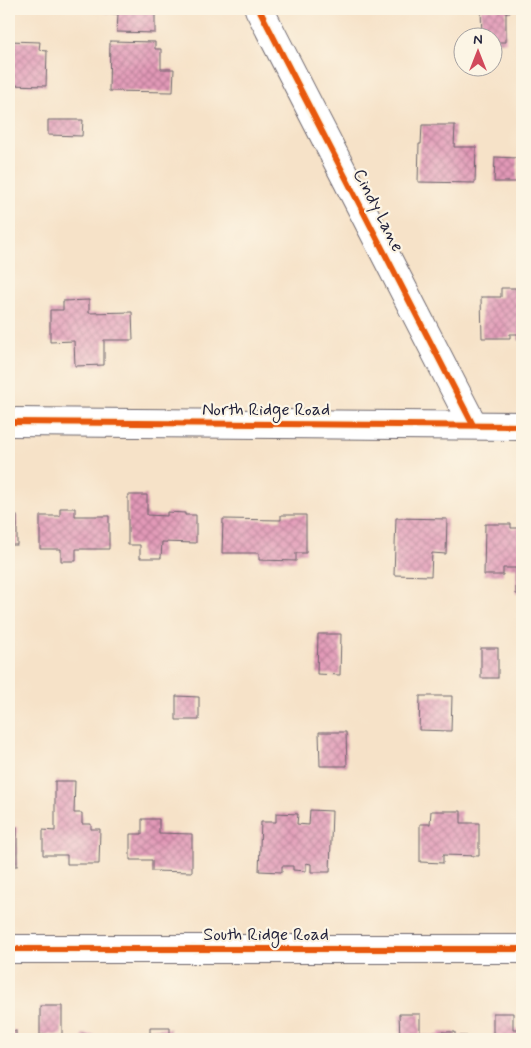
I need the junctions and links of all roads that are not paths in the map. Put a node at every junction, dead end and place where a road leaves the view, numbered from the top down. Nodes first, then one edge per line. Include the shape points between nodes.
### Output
1 (259, 9) edge
2 (9, 422) edge
3 (473, 426) junction
4 (522, 426) edge
5 (9, 949) edge
6 (522, 949) edge

1 - 3 street, Cindy Lane
2 - 3 street, North Ridge Road
3 - 4 street, North Ridge Road
5 - 6 street, South Ridge Road

